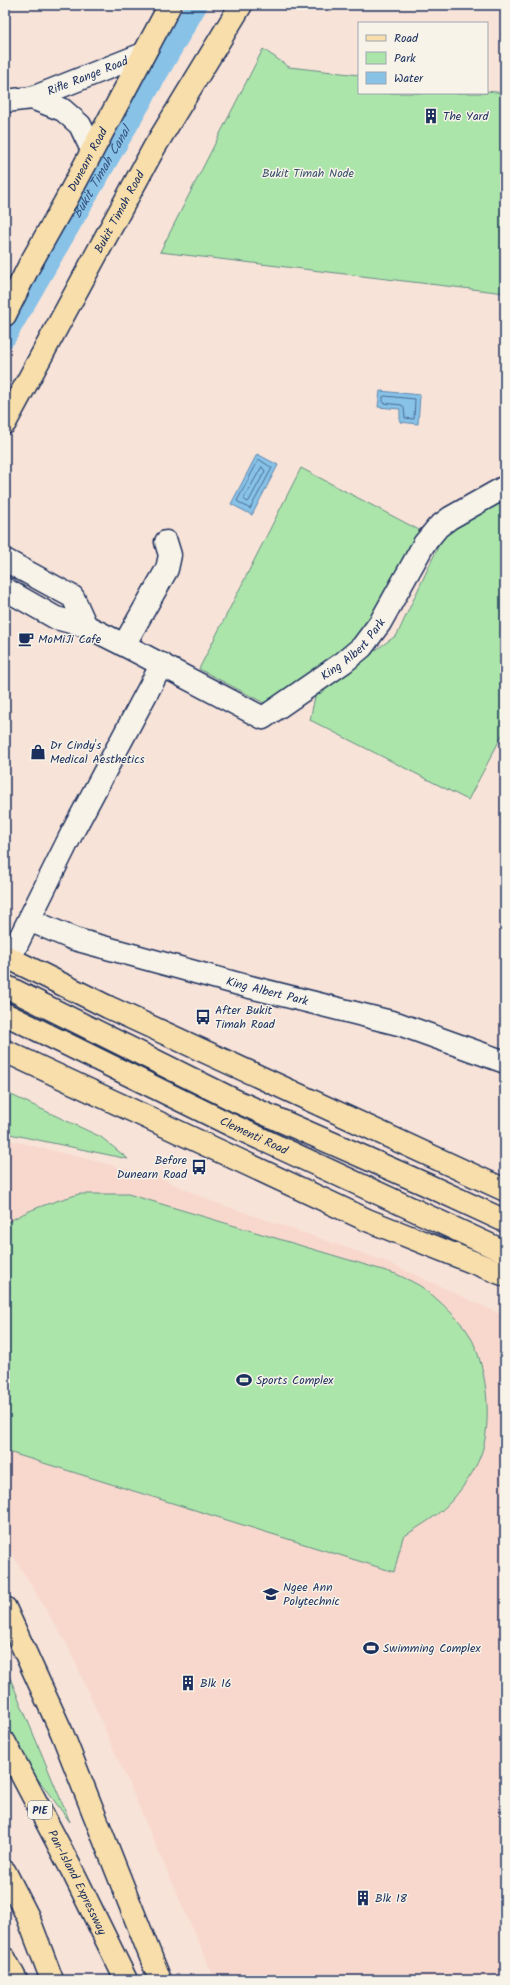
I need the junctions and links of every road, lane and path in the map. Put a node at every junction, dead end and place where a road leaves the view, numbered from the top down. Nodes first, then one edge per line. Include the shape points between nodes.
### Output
1 (170, 5) edge
2 (241, 5) edge
3 (143, 54) junction
4 (32, 98) junction
5 (5, 101) edge
6 (92, 150) junction
7 (5, 315) edge
8 (5, 423) edge
9 (505, 487) edge
10 (166, 542) dead end
11 (5, 560) edge
12 (26, 571) junction
13 (9, 591) edge
14 (86, 626) junction
15 (124, 645) junction
16 (162, 664) junction
17 (29, 920) junction
18 (7, 957) edge
19 (5, 986) edge
20 (5, 1014) edge
21 (5, 1051) edge
22 (505, 1062) edge
23 (505, 1190) edge
24 (505, 1221) edge
25 (505, 1252) edge
26 (505, 1275) edge
27 (5, 1608) edge
28 (5, 1743) edge
29 (5, 1872) edge
30 (5, 1959) edge
31 (16, 1980) edge
32 (52, 1980) edge
33 (126, 1980) edge
34 (160, 1980) edge

1 - 3 main road, Dunearn Road
2 - 8 main road, Bukit Timah Road via 154,148
3 - 4 street, Rifle Range Road
3 - 6 main road, Dunearn Road
4 - 5 street, Rifle Range Road
4 - 6 street, Rifle Range Road via 63,110 80,125
6 - 7 main road, Dunearn Road
9 - 16 street, King Albert Park via 438,527 424,544 380,623 362,647 263,718
10 - 15 street via 170,555 167,569
11 - 12 street
12 - 13 street
12 - 14 street via 72,597
13 - 14 street, King Albert Park via 56,618
14 - 15 street, King Albert Park
15 - 16 street, King Albert Park
16 - 17 street
17 - 18 street
17 - 22 street, King Albert Park via 74,939 399,1024
18 - 23 main road via 108,1007
19 - 24 main road, Clementi Road via 236,1101
20 - 25 main road, Clementi Road via 231,1125
21 - 26 main road via 367,1220
27 - 34 main road via 62,1733
28 - 33 main road, Pan-Island Expressway / PIE via 76,1876
29 - 32 main road via 28,1917
30 - 31 main road

